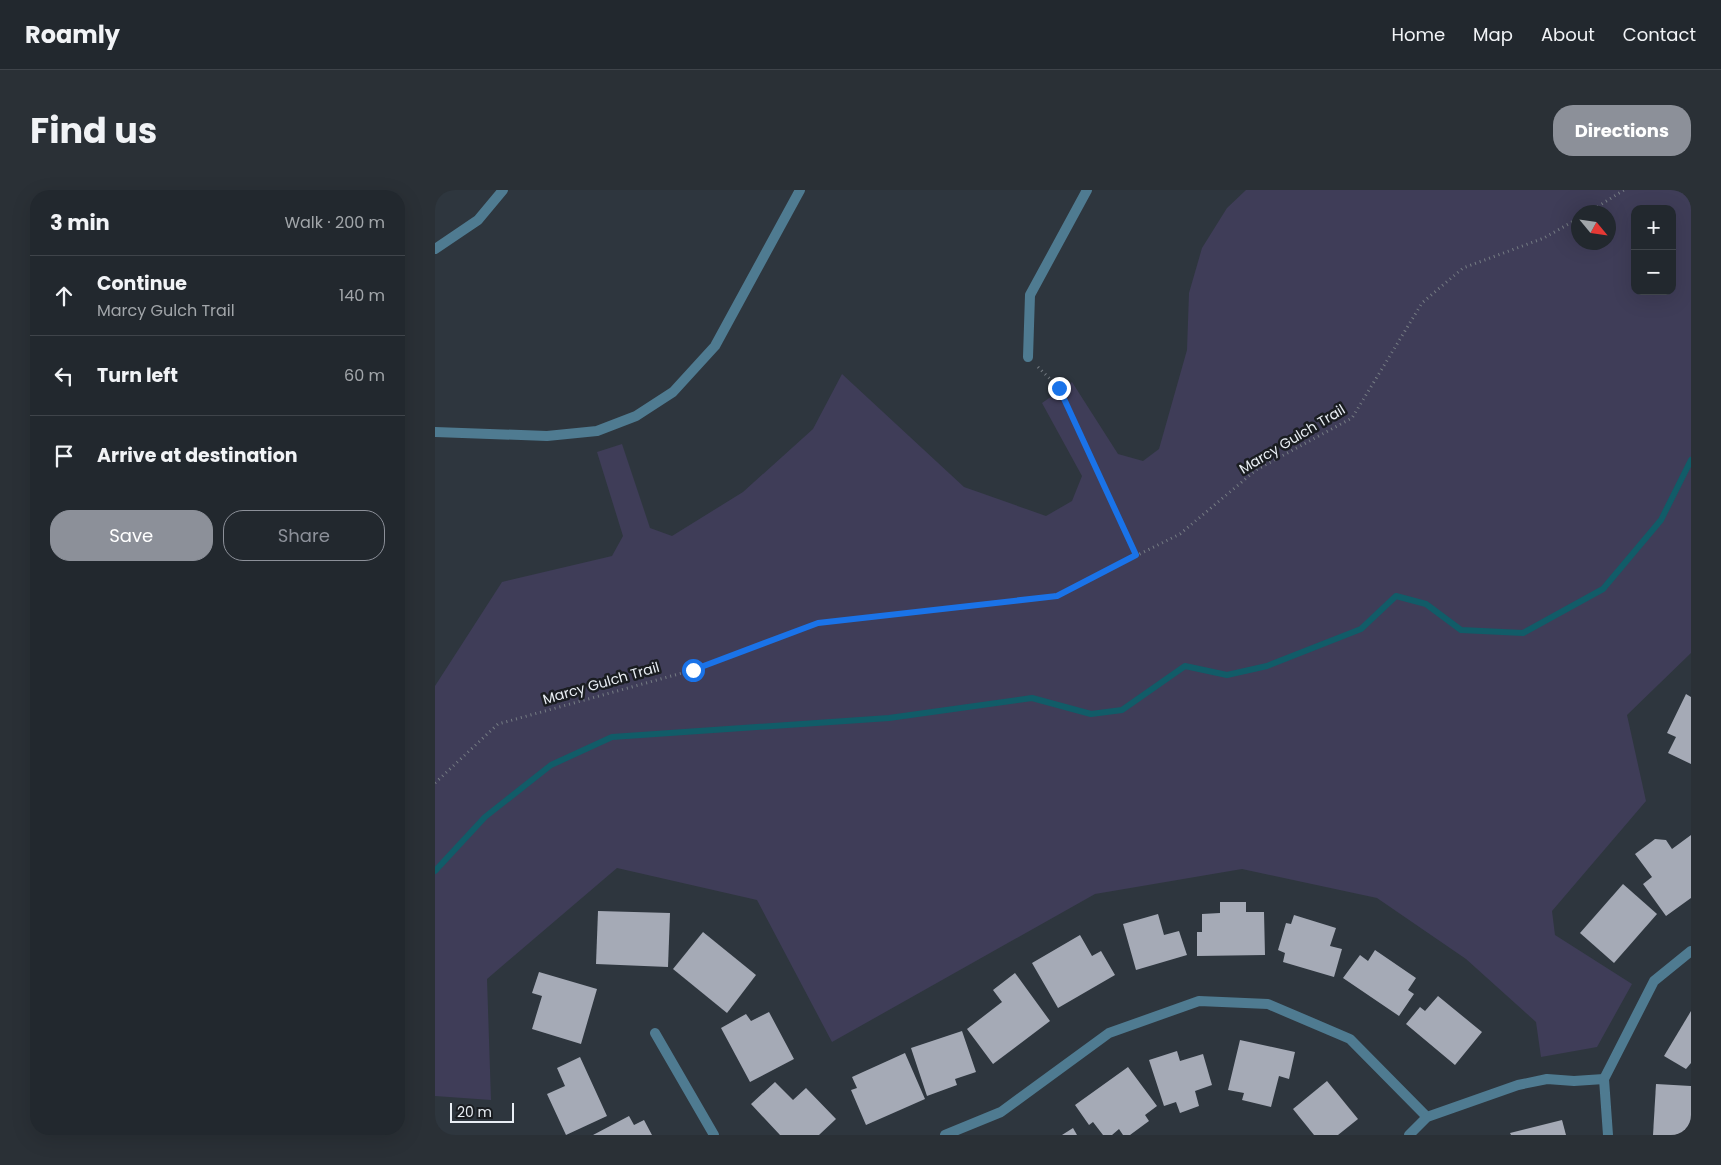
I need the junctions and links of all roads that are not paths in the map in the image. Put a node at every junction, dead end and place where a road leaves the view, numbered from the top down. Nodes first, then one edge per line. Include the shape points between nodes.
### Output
1 (503, 190) edge
2 (800, 190) edge
3 (1087, 190) edge
4 (435, 249) edge
5 (1028, 357) road end
6 (435, 432) edge
7 (1691, 951) edge
8 (655, 1033) dead end
9 (1604, 1079) junction
10 (1427, 1117) junction
11 (714, 1135) edge
12 (945, 1135) edge
13 (1409, 1135) edge
14 (1608, 1135) edge

1 - 4 street via 478,220
2 - 6 street via 715,346 673,392 636,416 597,432 547,436
3 - 5 street via 1030,295
7 - 9 street via 1654,980
8 - 11 street
9 - 10 street via 1547,1079 1518,1085
9 - 14 street
10 - 12 street via 1349,1039 1268,1004 1199,1001 1109,1033 1001,1112
10 - 13 street

